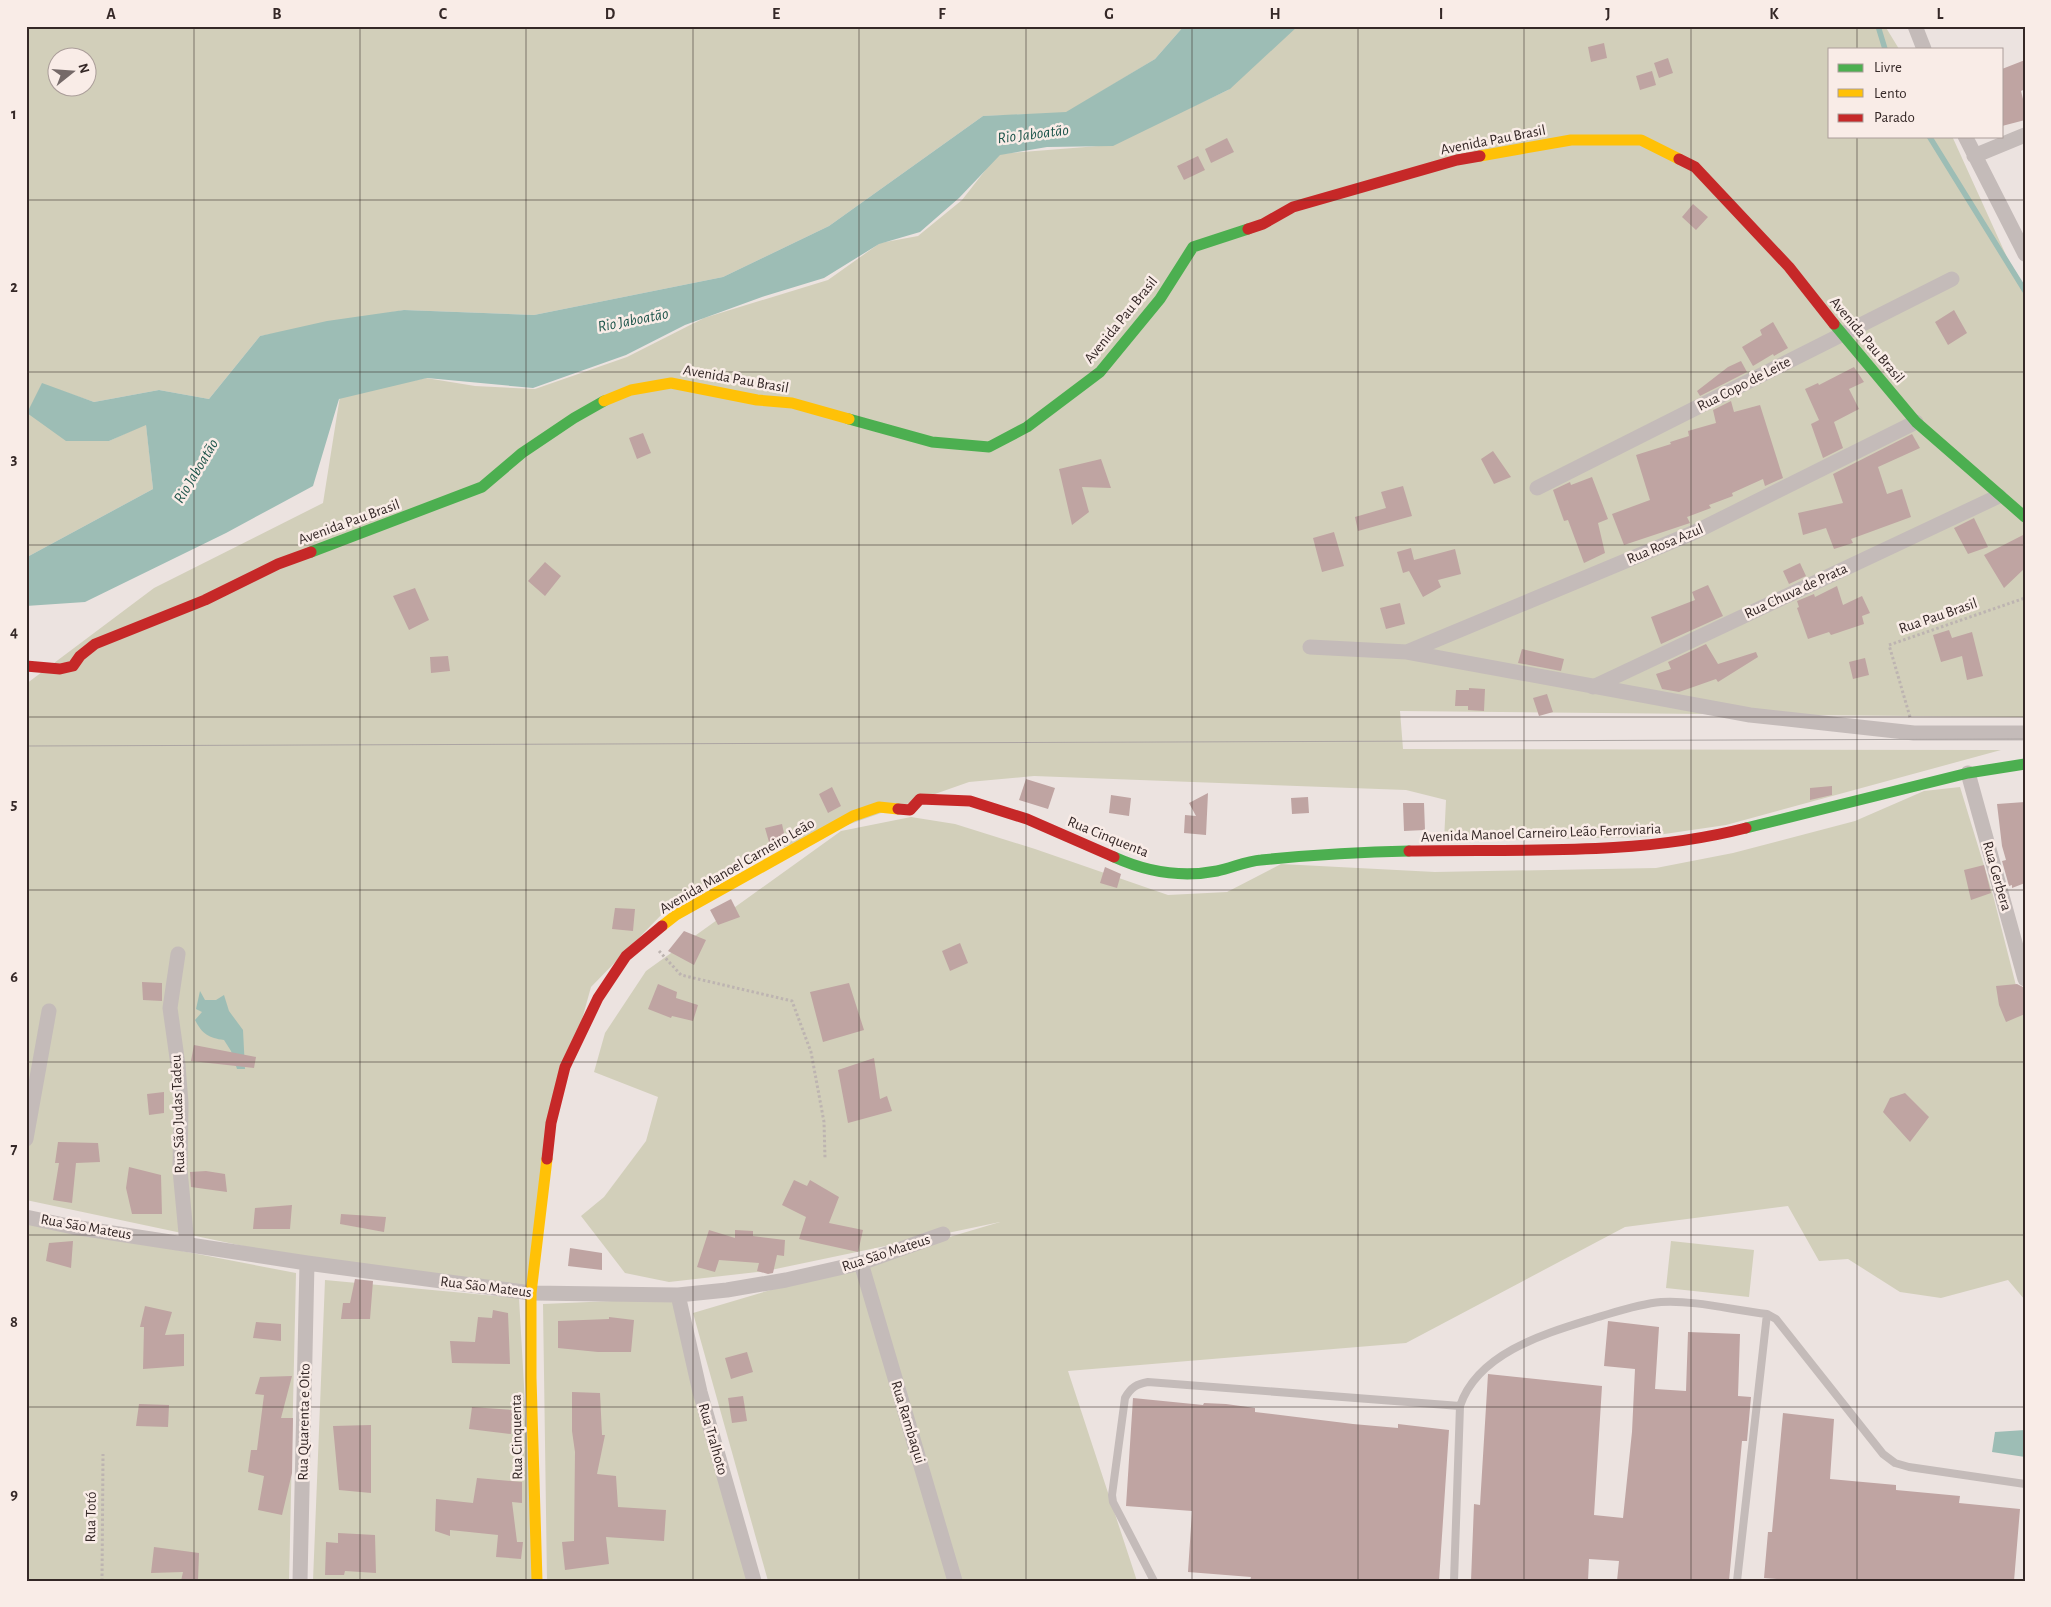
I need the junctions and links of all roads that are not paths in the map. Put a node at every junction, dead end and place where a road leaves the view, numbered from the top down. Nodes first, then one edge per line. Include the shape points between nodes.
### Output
1 (1915, 26) edge
2 (1924, 48) edge
3 (2025, 135) edge
4 (1966, 138) edge
5 (1974, 156) junction
6 (2025, 254) edge
7 (1952, 279) dead end
8 (1842, 334) junction
9 (1916, 422) junction
10 (1537, 488) dead end
11 (1999, 496) junction
12 (2025, 518) edge
13 (1310, 647) dead end
14 (1407, 652) junction
15 (26, 666) edge
16 (1593, 687) junction
17 (2025, 733) edge
18 (2025, 764) edge
19 (1968, 773) junction
20 (950, 799) joint
21 (1257, 860) joint
22 (178, 954) dead end
23 (2025, 978) edge
24 (49, 1011) dead end
25 (26, 1140) edge
26 (26, 1217) edge
27 (943, 1234) dead end
28 (187, 1244) junction
29 (307, 1263) junction
30 (861, 1263) junction
31 (531, 1293) junction
32 (678, 1296) junction
33 (1766, 1314) junction
34 (1460, 1406) junction
35 (2025, 1484) edge
36 (300, 1581) edge
37 (537, 1581) edge
38 (754, 1581) edge
39 (955, 1581) edge
40 (1154, 1581) edge
41 (1454, 1581) edge
42 (1737, 1581) edge

1 - 2 street
3 - 5 street
4 - 5 street
5 - 6 street
7 - 8 street, Rua Copo de Leite
8 - 9 street, Avenida Pau Brasil
8 - 10 street, Rua Copo de Leite
8 - 15 street, Avenida Pau Brasil via 1789,267 1695,167 1641,140 1571,140 1457,160 1293,207 1263,224 1193,247 1160,298 1100,372 1027,426 989,447 932,442 792,403 757,400 671,383 631,390 574,418 522,453 482,487 278,564 205,600 95,644 73,666 60,669
9 - 11 street, Avenida Pau Brasil
9 - 14 street, Rua Rosa Azul via 1695,532
11 - 12 street, Avenida Pau Brasil
11 - 16 street, Rua Chuva de Prata
13 - 14 street
14 - 16 street
16 - 17 street via 1750,715 1914,733
18 - 19 street, Avenida Manoel Carneiro Leão Ferroviaria
19 - 21 street, Avenida Manoel Carneiro Leão Ferroviaria via 1678,844 1326,853
19 - 23 street, Rua Gerbera
20 - 21 street, Rua Cinquenta via 970,801 1027,819 1138,868 1168,874 1218,871
20 - 31 street, Avenida Manoel Carneiro Leão via 920,799 910,810 879,807 853,816 676,916 626,956 598,998 565,1067 550,1132
22 - 28 street, Rua São Judas Tadeu via 170,1008 181,1103 180,1170
24 - 25 street
26 - 28 street, Rua São Mateus
27 - 30 street, Rua São Mateus
28 - 29 street, Rua São Mateus
29 - 31 street, Rua São Mateus
29 - 36 street, Rua Quarenta e Oito
30 - 32 street, Rua São Mateus via 786,1280
30 - 39 street, Rua Rambaqui
31 - 32 street, Rua São Mateus
31 - 37 street, Rua Cinquenta
32 - 38 street, Rua Tralhoto via 700,1392
33 - 34 lane via 1684,1303 1636,1306 1539,1336 1481,1372 1465,1392
33 - 35 lane via 1784,1328 1883,1454 1895,1463
33 - 42 lane
34 - 40 lane via 1148,1382 1137,1384 1125,1398 1112,1495
34 - 41 lane

